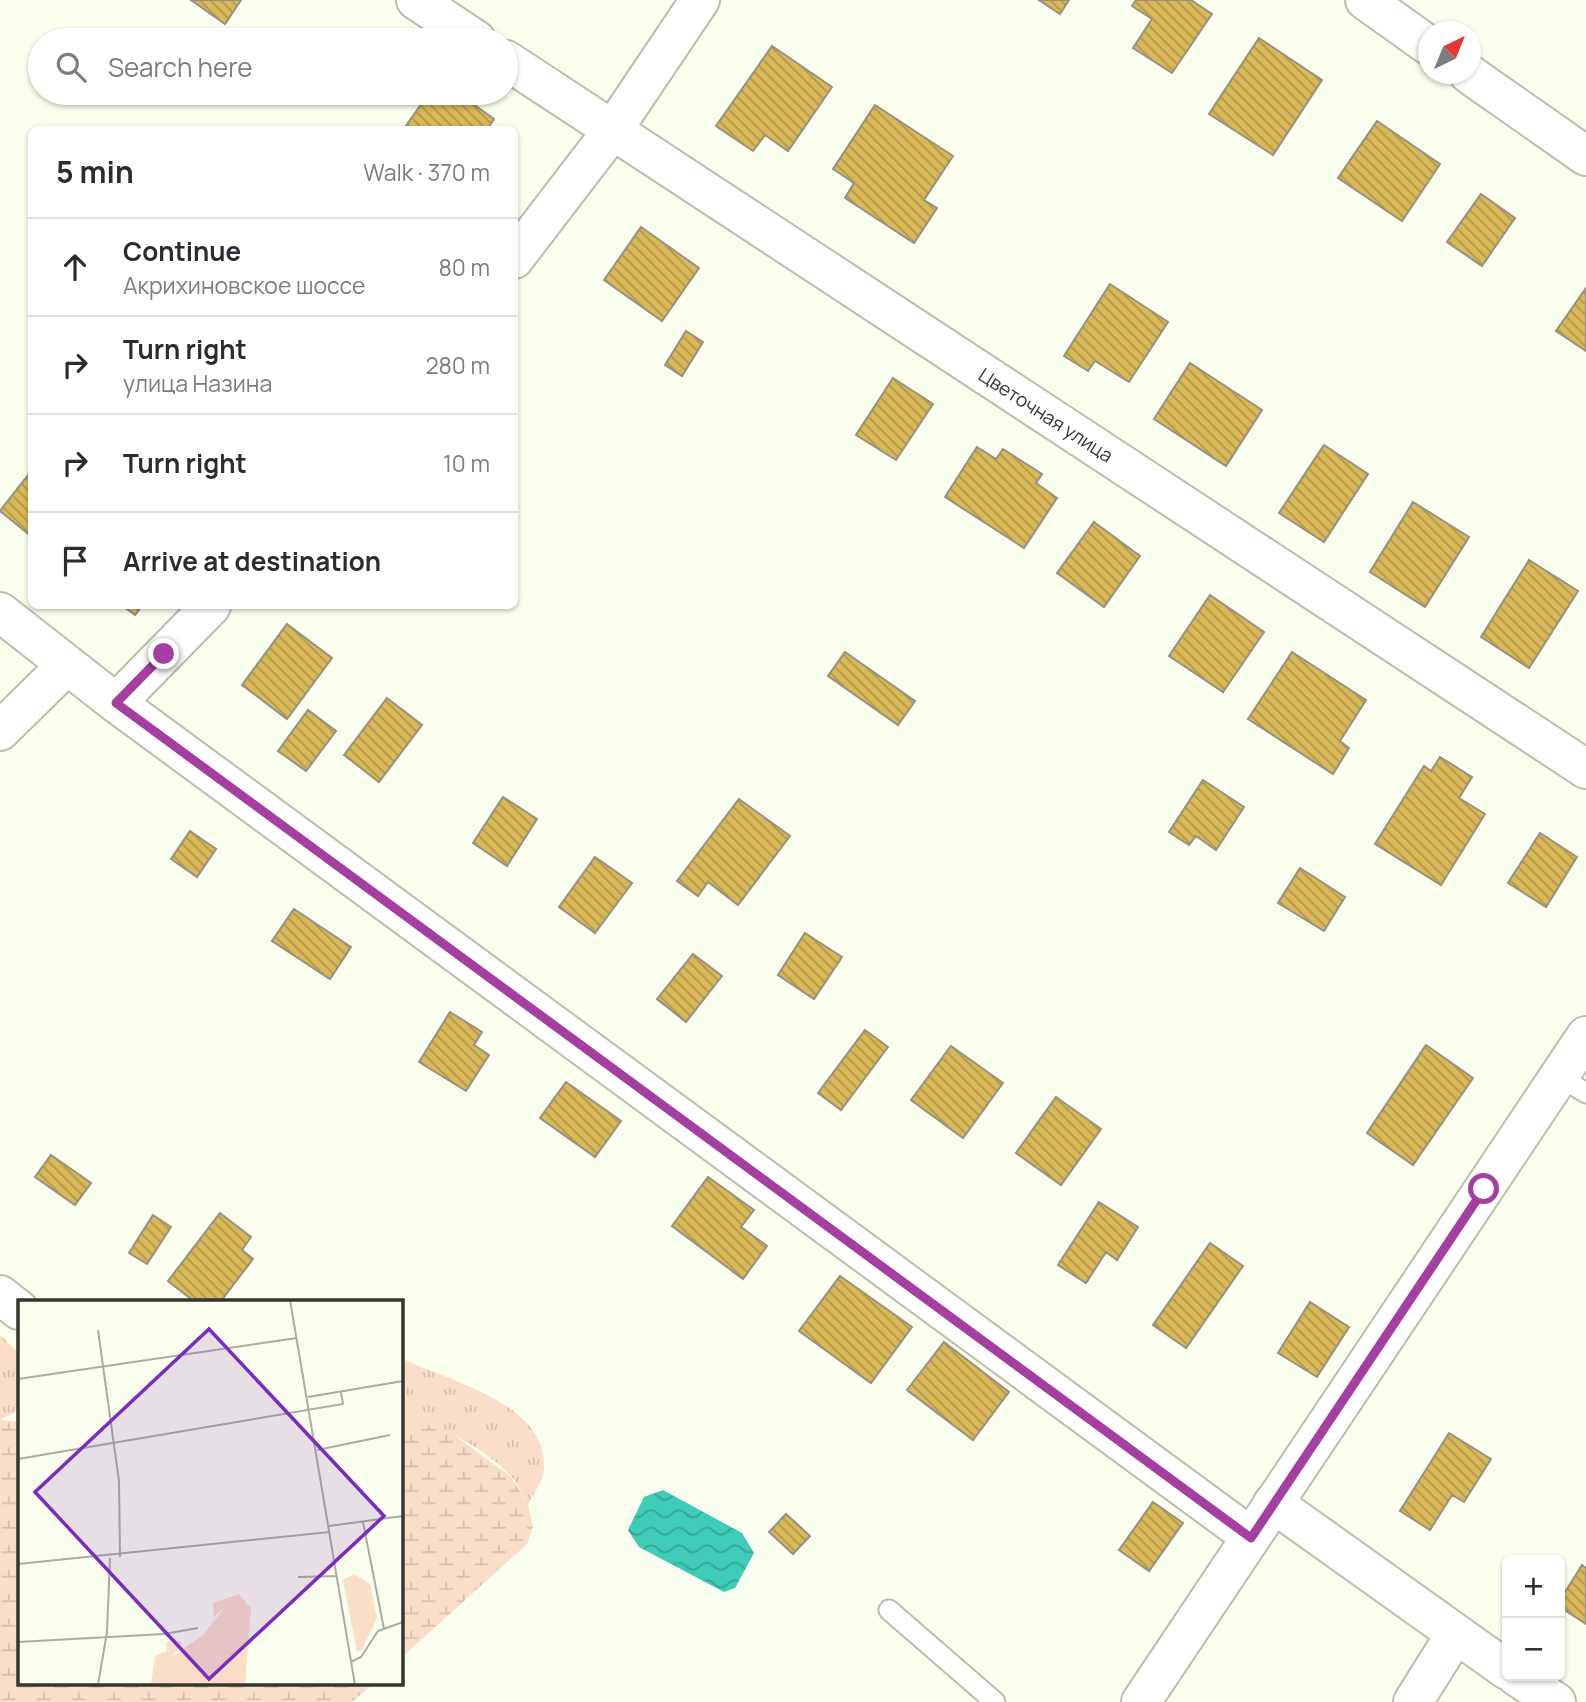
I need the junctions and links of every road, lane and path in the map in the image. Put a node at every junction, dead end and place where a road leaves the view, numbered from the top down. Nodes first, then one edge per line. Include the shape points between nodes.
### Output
1 (416, 0) edge
2 (700, 0) edge
3 (1365, 0) edge
4 (458, 28) edge
5 (1418, 37) edge
6 (518, 68) edge
7 (1481, 82) edge
8 (612, 131) junction
9 (1586, 156) edge
10 (518, 254) edge
11 (208, 609) edge
12 (0, 612) edge
13 (66, 666) junction
14 (116, 703) junction
15 (0, 731) edge
16 (1586, 769) edge
17 (1586, 1036) edge
18 (1573, 1085) edge
19 (0, 1295) edge
20 (18, 1309) edge
21 (1273, 1503) junction
22 (1251, 1538) junction
23 (889, 1610) dead end
24 (1455, 1635) junction
25 (1502, 1667) edge
26 (1524, 1681) edge
27 (995, 1702) edge
28 (1141, 1702) edge
29 (1413, 1702) edge
30 (1556, 1702) edge

1 - 4 street
2 - 8 street
3 - 5 street
6 - 8 street, Цветочная улица
7 - 9 street
8 - 10 street
8 - 16 street, Цветочная улица
11 - 14 street
12 - 13 street
13 - 14 street
13 - 15 street
14 - 22 street
17 - 18 street
18 - 21 street
19 - 20 street
21 - 22 street
21 - 24 street
22 - 28 street
23 - 27 lane
24 - 25 street
24 - 29 street
26 - 30 street

